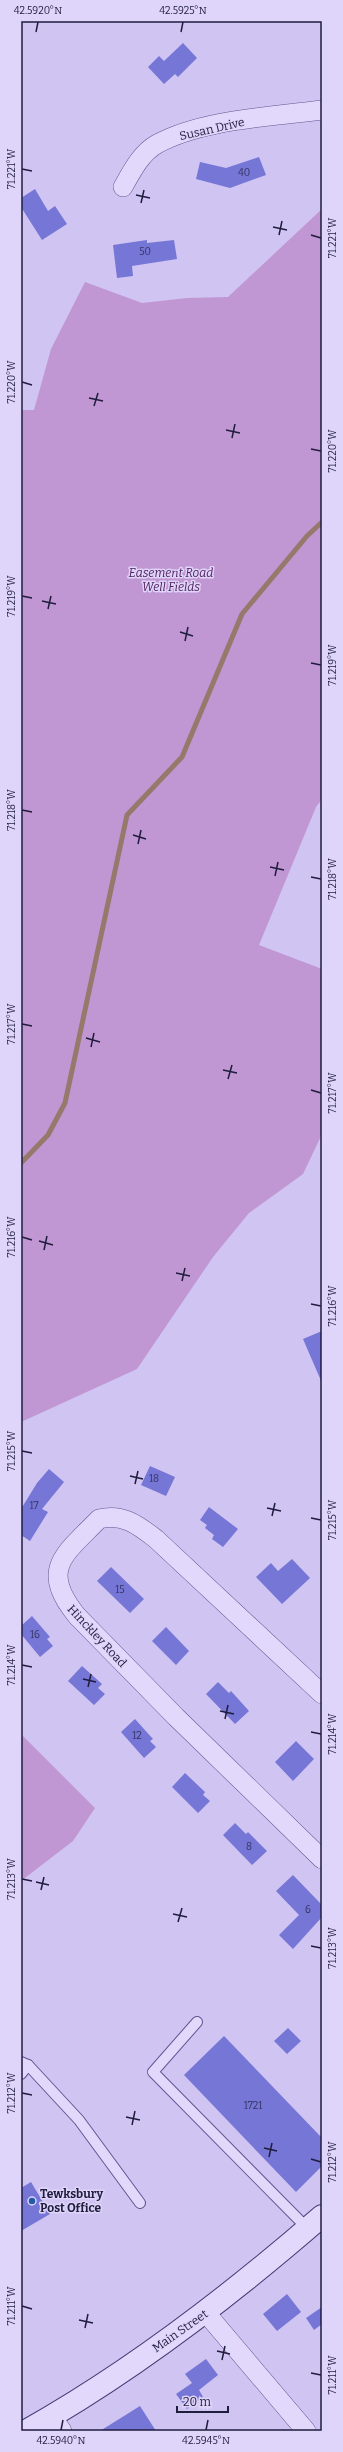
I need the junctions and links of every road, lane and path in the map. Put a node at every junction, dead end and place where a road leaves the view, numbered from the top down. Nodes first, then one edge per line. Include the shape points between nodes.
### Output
1 (322, 110) edge
2 (123, 186) dead end
3 (322, 1694) edge
4 (322, 1859) edge
5 (198, 2022) dead end
6 (24, 2063) edge
7 (21, 2074) edge
8 (140, 2203) dead end
9 (315, 2222) edge
10 (206, 2313) junction
11 (57, 2423) edge
12 (26, 2431) edge
13 (306, 2431) edge

1 - 2 street, Susan Drive via 225,124 156,144 144,154
3 - 4 street, Hinckley Road via 156,1539 135,1523 120,1518 99,1519 61,1561 58,1584 63,1598 77,1616
5 - 9 lane via 153,2072
6 - 7 lane
6 - 8 lane via 79,2120
9 - 10 main road, Main Street
10 - 11 main road, Main Street
10 - 13 street
11 - 12 main road, Main Street

